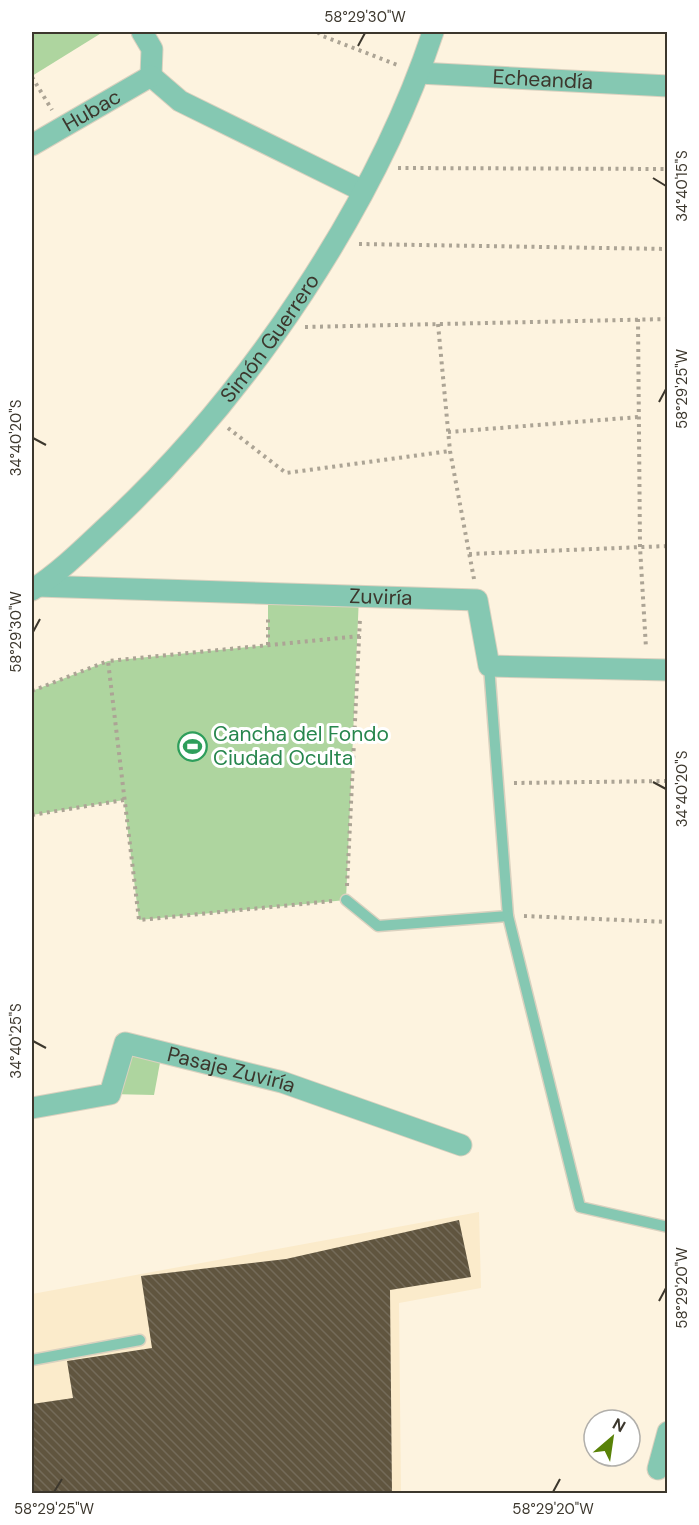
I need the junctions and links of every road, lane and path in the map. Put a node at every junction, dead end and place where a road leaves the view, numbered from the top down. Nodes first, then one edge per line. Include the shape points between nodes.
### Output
1 (142, 32) edge
2 (318, 32) edge
3 (433, 32) edge
4 (419, 73) junction
5 (151, 76) junction
6 (32, 78) edge
7 (668, 86) edge
8 (62, 127) junction
9 (32, 145) edge
10 (374, 167) junction
11 (668, 169) edge
12 (363, 191) junction
13 (334, 244) junction
14 (668, 249) edge
15 (668, 318) edge
16 (638, 319) junction
17 (438, 324) junction
18 (277, 328) junction
19 (212, 415) junction
20 (639, 417) junction
21 (448, 432) junction
22 (450, 451) junction
23 (668, 546) edge
24 (640, 547) junction
25 (469, 554) junction
26 (34, 588) edge
27 (268, 594) junction
28 (359, 596) junction
29 (477, 600) junction
30 (360, 636) junction
31 (268, 645) junction
32 (108, 661) junction
33 (489, 666) junction
34 (657, 669) edge
35 (32, 692) edge
36 (668, 781) edge
37 (498, 783) junction
38 (124, 800) junction
39 (32, 815) edge
40 (346, 900) junction
41 (508, 915) junction
42 (668, 922) edge
43 (32, 1108) edge
44 (461, 1145) dead end
45 (668, 1227) edge
46 (140, 1340) dead end
47 (32, 1360) edge
48 (668, 1432) edge
49 (658, 1469) dead end

1 - 5 street via 152,49
2 - 4 path
3 - 4 street, Simón Guerrero
4 - 7 street, Echeandía
4 - 10 street, Simón Guerrero
5 - 8 street, Hubac
5 - 12 street via 180,101
6 - 8 path
8 - 9 street, Hubac
10 - 11 path
10 - 12 street, Simón Guerrero
12 - 13 street, Simón Guerrero
13 - 14 path
13 - 18 street, Simón Guerrero
15 - 16 path
16 - 17 path
16 - 20 path
17 - 18 path
17 - 21 path
18 - 19 street, Simón Guerrero
19 - 22 path via 286,473
19 - 26 street, Simón Guerrero via 159,478 61,570
20 - 21 path
20 - 24 path
21 - 22 path
22 - 25 path
23 - 24 path
24 - 25 path
24 - 34 path
25 - 29 path
26 - 27 street, Zuviría
27 - 28 street, Zuviría
27 - 31 path
28 - 29 street, Zuviría
28 - 30 path
29 - 33 street
30 - 31 path
30 - 40 path
31 - 32 path
32 - 35 path
32 - 38 path
33 - 34 street
33 - 37 lane
36 - 37 path
37 - 41 lane
38 - 39 path
38 - 40 path via 139,920
40 - 41 lane via 378,926
41 - 42 path
41 - 45 lane via 580,1207
43 - 44 street, Pasaje Zuviría via 110,1094 125,1043 282,1082
46 - 47 lane
48 - 49 street

